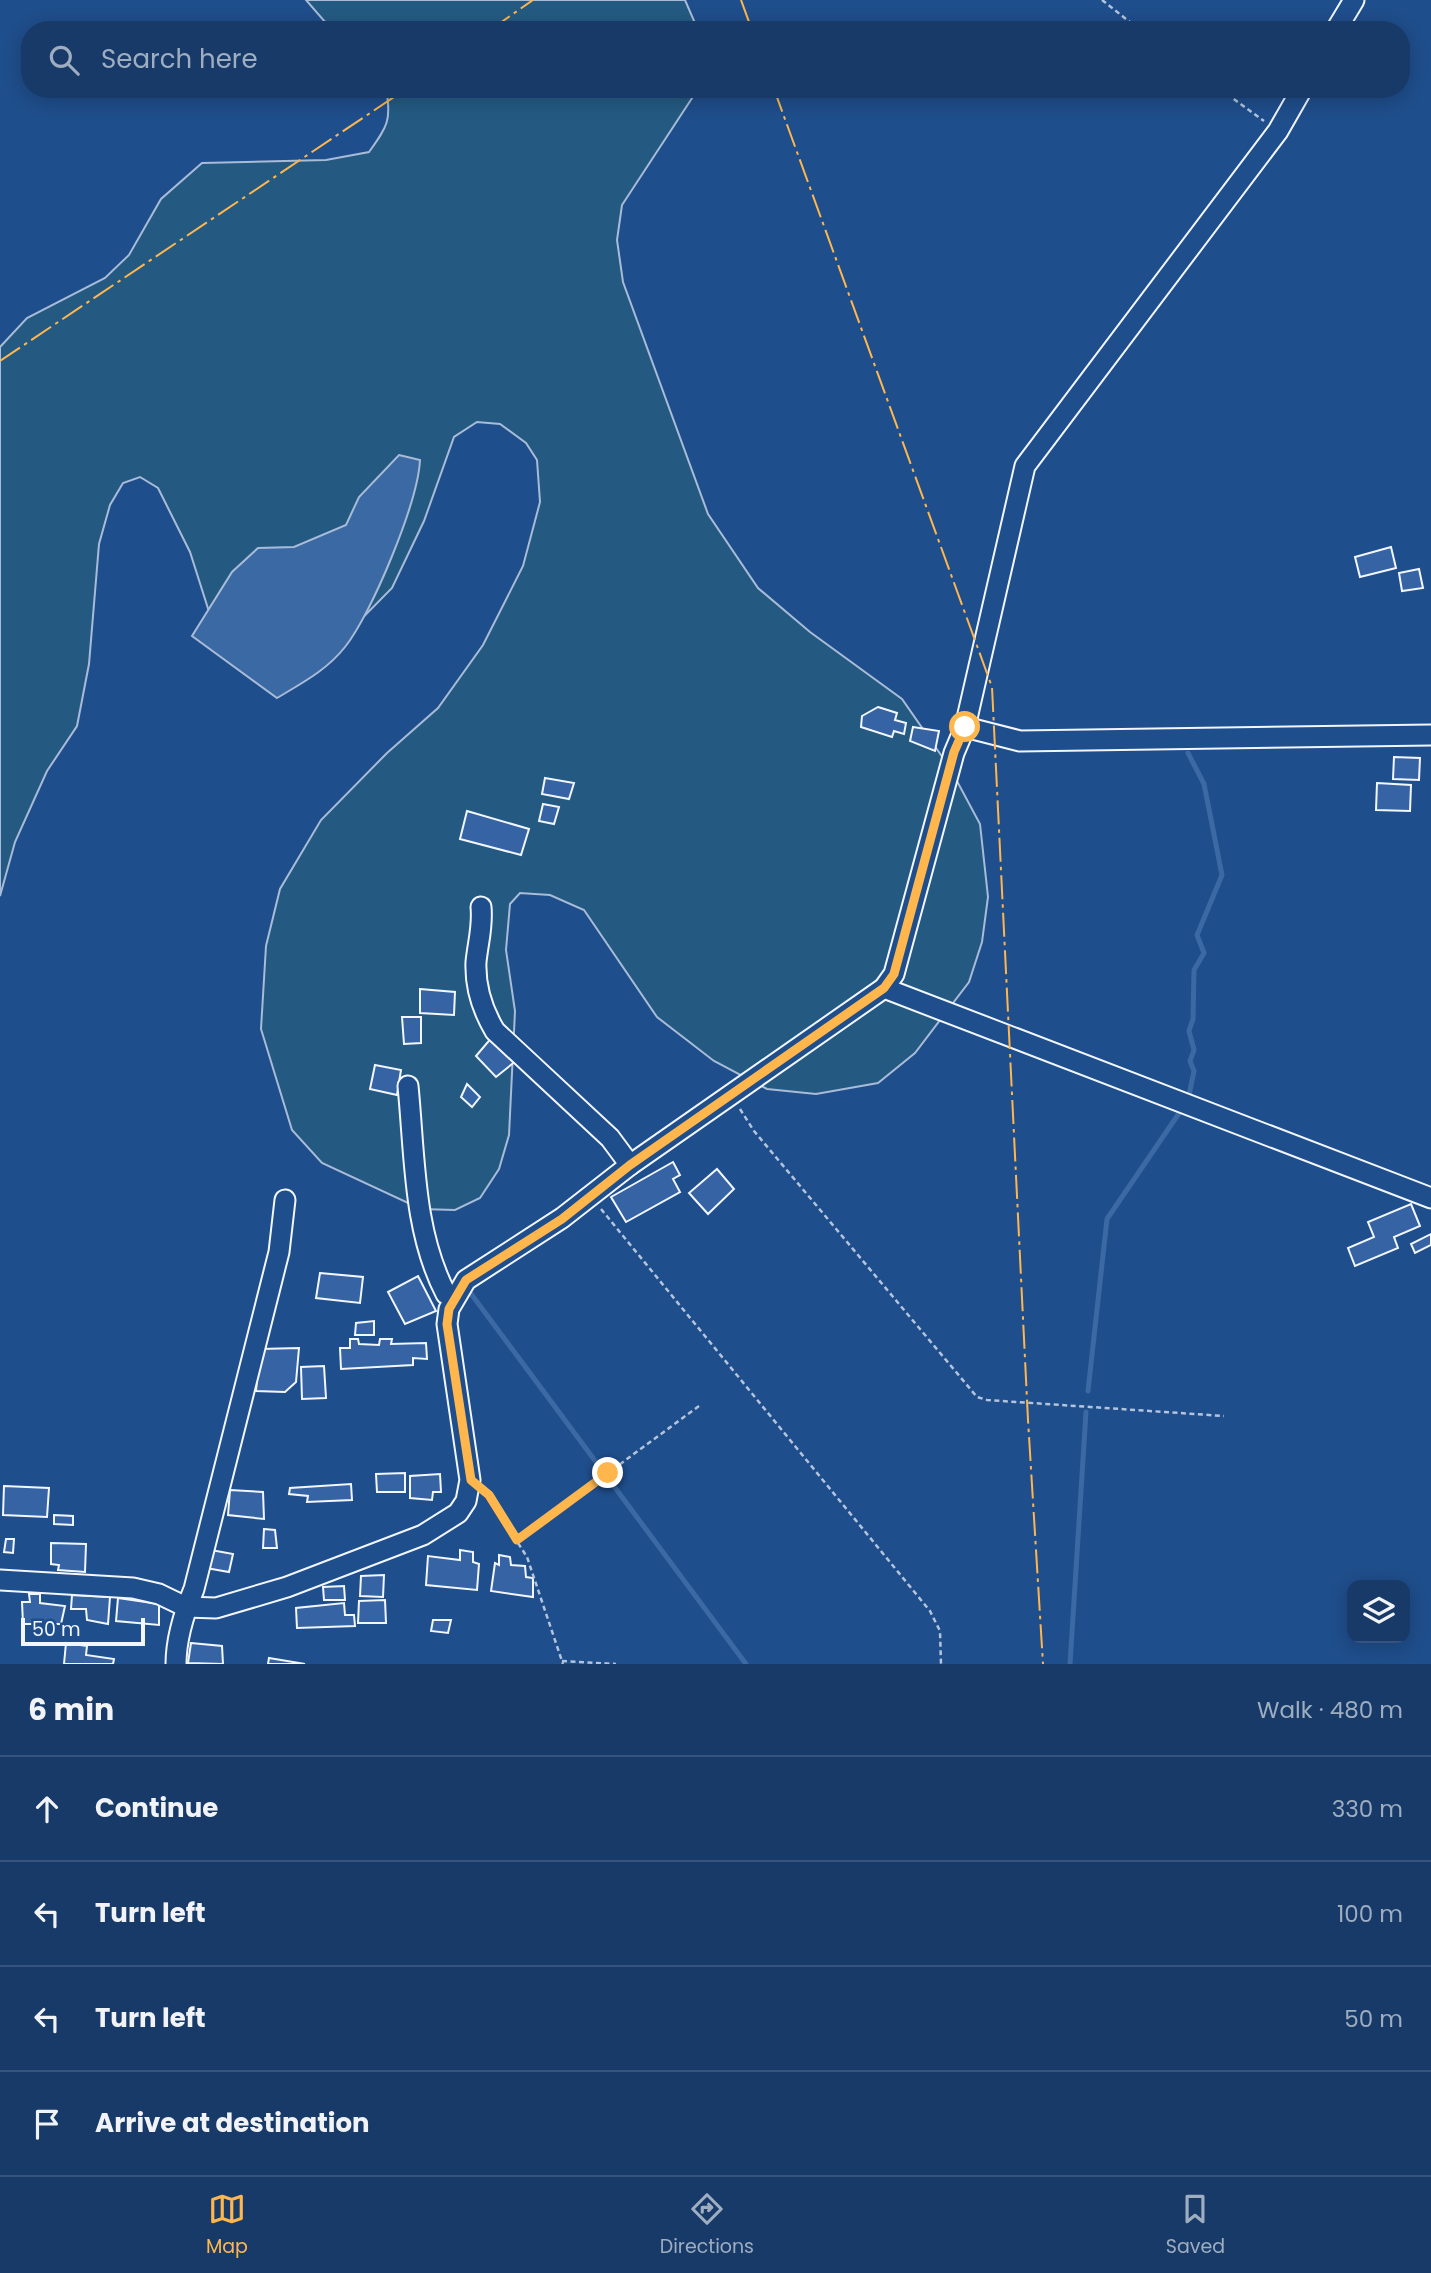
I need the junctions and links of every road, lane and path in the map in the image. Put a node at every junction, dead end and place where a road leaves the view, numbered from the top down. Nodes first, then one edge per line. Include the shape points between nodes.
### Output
1 (1102, 0) edge
2 (1354, 0) edge
3 (1129, 21) edge
4 (1341, 21) edge
5 (1232, 98) edge
6 (1297, 98) edge
7 (1278, 131) junction
8 (965, 727) junction
9 (1431, 735) edge
10 (481, 906) dead end
11 (884, 988) junction
12 (408, 1086) dead end
13 (731, 1095) junction
14 (630, 1165) junction
15 (590, 1196) junction
16 (1431, 1198) edge
17 (285, 1200) dead end
18 (455, 1297) junction
19 (699, 1406) dead end
20 (1224, 1416) dead end
21 (471, 1480) junction
22 (517, 1540) junction
23 (0, 1580) edge
24 (186, 1607) junction
25 (563, 1662) edge
26 (176, 1664) edge
27 (617, 1664) edge
28 (941, 1664) edge

1 - 3 path
2 - 4 street
5 - 7 path
6 - 7 street
7 - 8 street via 1025,466
8 - 9 street via 1020,741
8 - 11 street via 954,752 894,974
10 - 14 street via 477,962 485,1015 495,1031 610,1138
11 - 13 street
11 - 16 street
12 - 18 street via 423,1234 433,1270 446,1294
13 - 14 street
13 - 20 path via 754,1130 977,1397
14 - 15 street
15 - 18 street via 466,1280
15 - 28 path via 930,1611 940,1631
17 - 24 street via 279,1252
18 - 21 street via 447,1324
19 - 22 path
21 - 22 path via 489,1495
21 - 24 street via 458,1513 394,1548 216,1608
22 - 25 path
23 - 24 street via 133,1588
24 - 26 street
25 - 27 path

